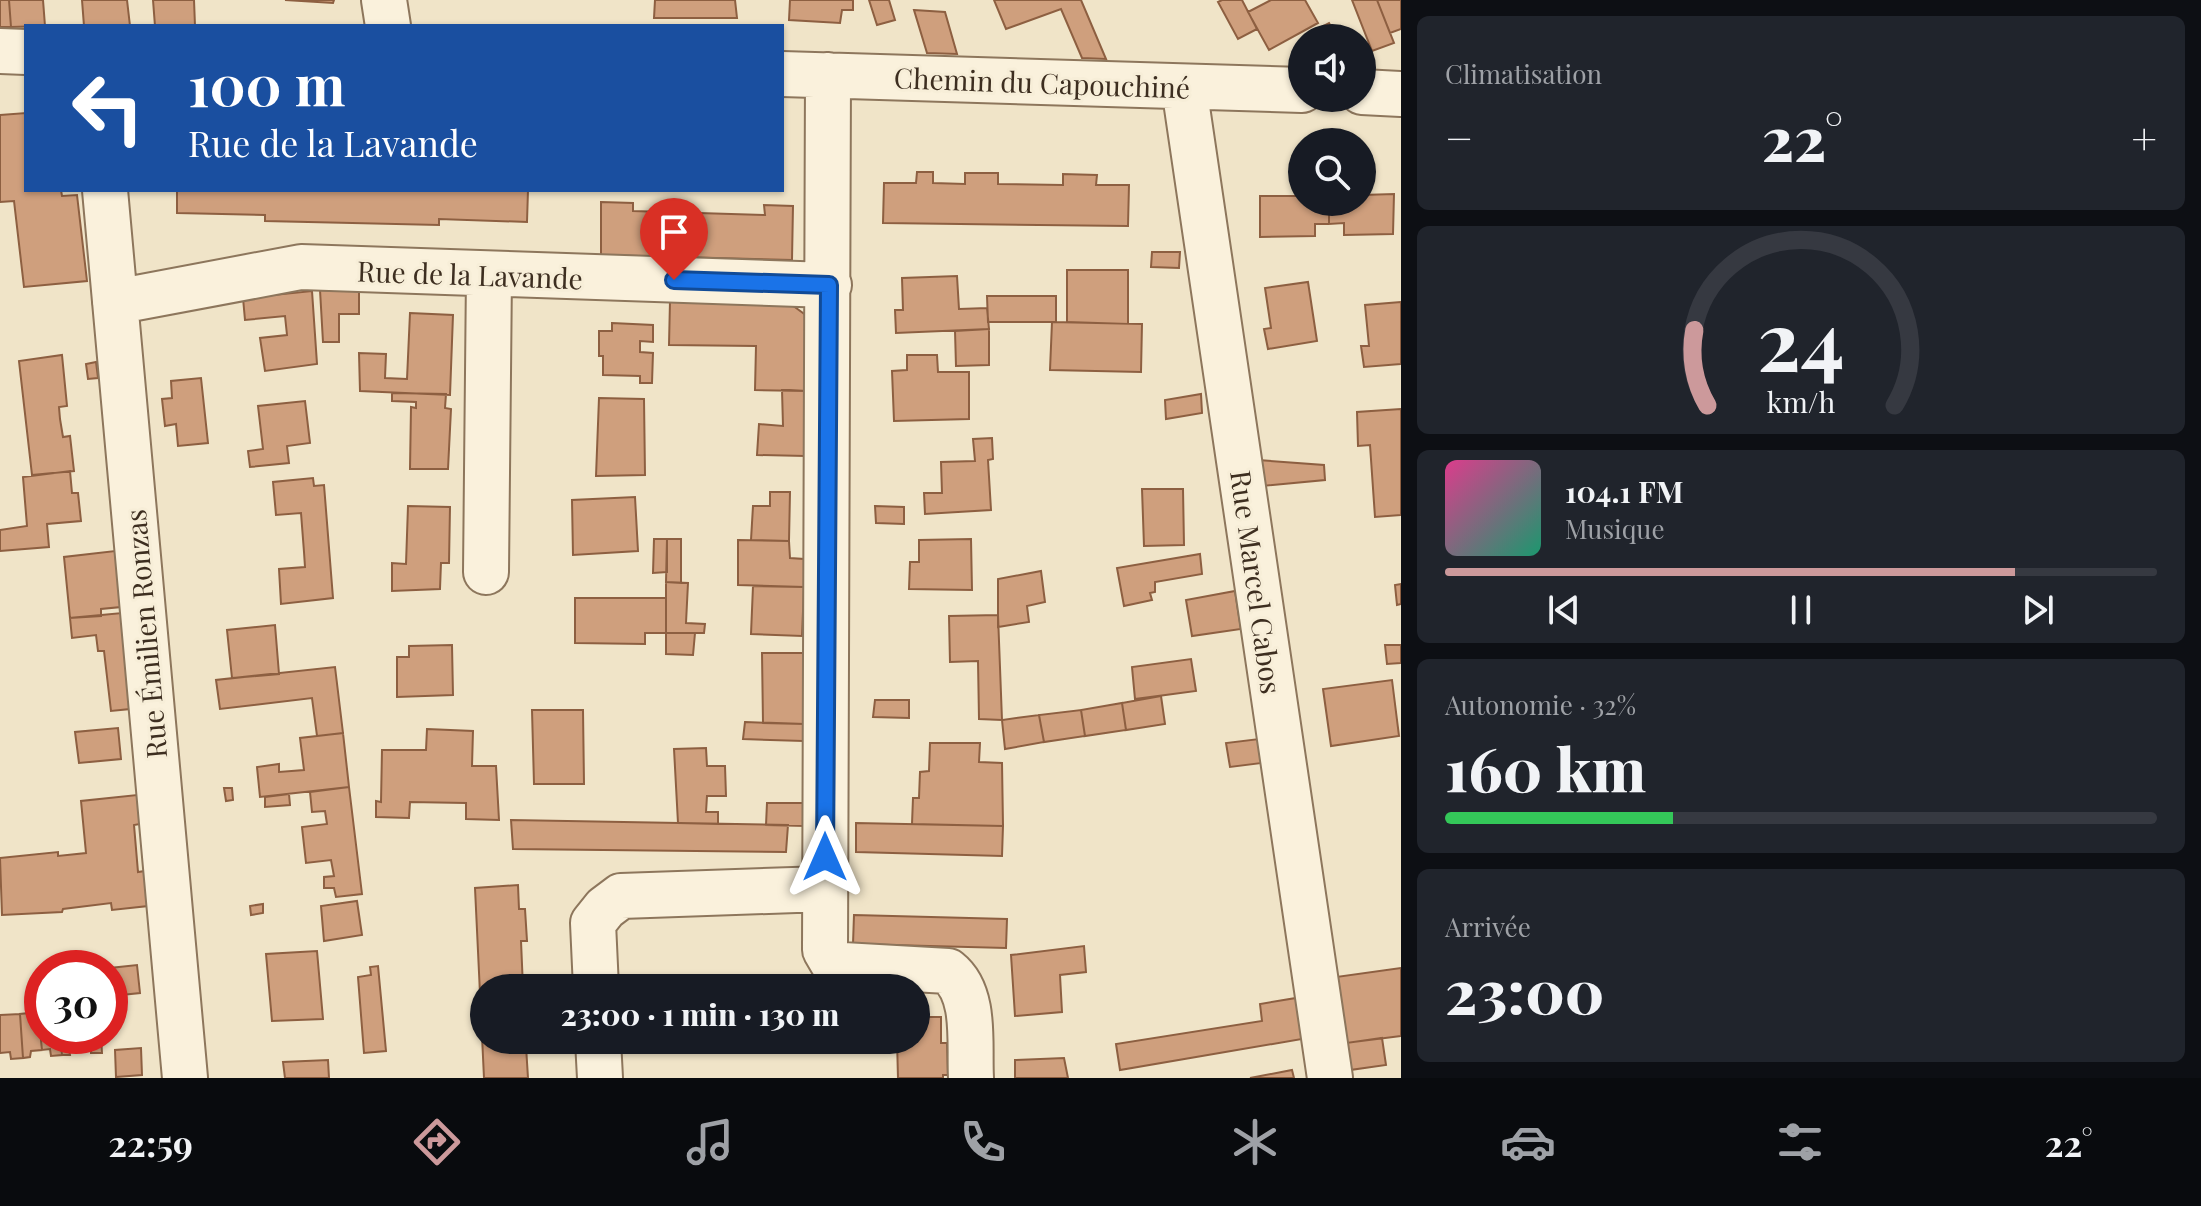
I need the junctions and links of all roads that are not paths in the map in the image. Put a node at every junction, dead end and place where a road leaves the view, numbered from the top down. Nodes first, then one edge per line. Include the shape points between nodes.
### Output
1 (384, 0) edge
2 (388, 24) edge
3 (0, 51) edge
4 (24, 52) edge
5 (784, 74) edge
6 (828, 75) junction
7 (1184, 87) junction
8 (1288, 90) edge
9 (1376, 93) edge
10 (1401, 94) edge
11 (105, 192) edge
12 (489, 274) junction
13 (829, 285) junction
14 (115, 302) junction
15 (486, 572) dead end
16 (824, 889) junction
17 (595, 974) edge
18 (599, 1054) edge
19 (185, 1078) edge
20 (600, 1078) edge
21 (971, 1078) edge
22 (1330, 1078) edge

1 - 2 street
3 - 4 street
5 - 6 street, Chemin du Capouchiné
6 - 7 street, Chemin du Capouchiné
6 - 13 street
7 - 8 street, Chemin du Capouchiné
7 - 22 street, Rue Marcel Cabos
9 - 10 street
11 - 14 street, Rue Émilien Ronzas
12 - 13 street, Rue de la Lavande
12 - 14 street, Rue de la Lavande via 301,267
12 - 15 street
13 - 16 street
14 - 19 street, Rue Émilien Ronzas
16 - 17 street via 621,896 593,923
16 - 21 street via 825,950 832,962 948,971 960,980 967,999
18 - 20 street

